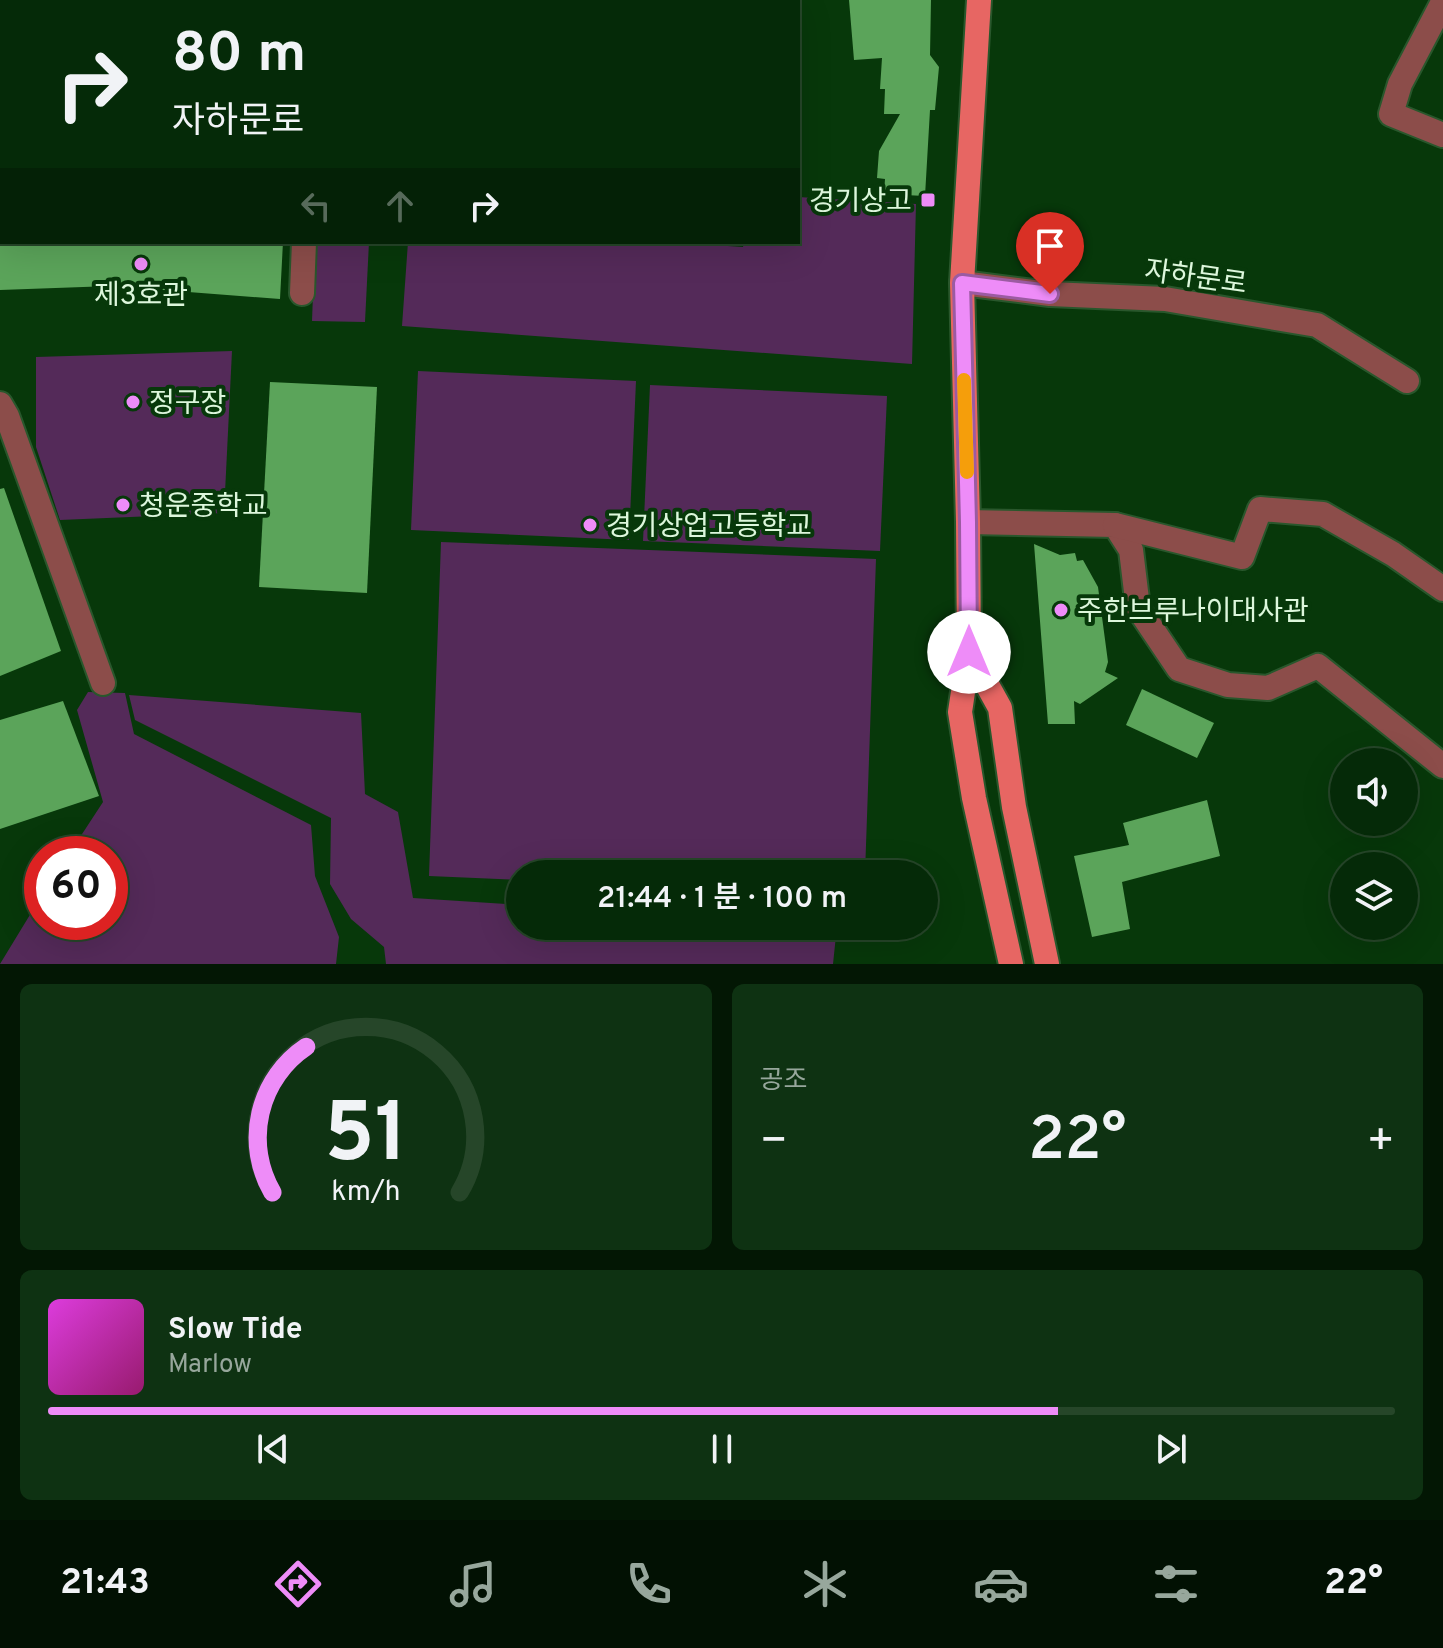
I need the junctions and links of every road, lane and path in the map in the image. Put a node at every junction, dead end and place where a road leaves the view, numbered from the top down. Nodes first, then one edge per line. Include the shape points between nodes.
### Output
1 (979, 0) edge
2 (1443, 2) edge
3 (1443, 135) edge
4 (304, 244) edge
5 (962, 283) junction
6 (302, 293) dead end
7 (1407, 381) dead end
8 (0, 404) edge
9 (968, 522) junction
10 (1115, 525) junction
11 (1443, 589) edge
12 (969, 652) junction
13 (103, 683) dead end
14 (1443, 766) edge
15 (1011, 964) edge
16 (1047, 964) edge

1 - 5 main road
2 - 3 street via 1400,84 1391,114
4 - 6 street
5 - 7 street, 자하문로 via 1050,294 1165,299 1317,325
5 - 9 main road
8 - 13 street
9 - 10 street
9 - 12 main road
10 - 11 street via 1242,557 1260,509 1323,514
10 - 14 street via 1131,550 1138,608 1179,669 1228,685 1268,688 1318,666
12 - 15 main road via 960,712
12 - 16 main road via 1000,708 1014,807

